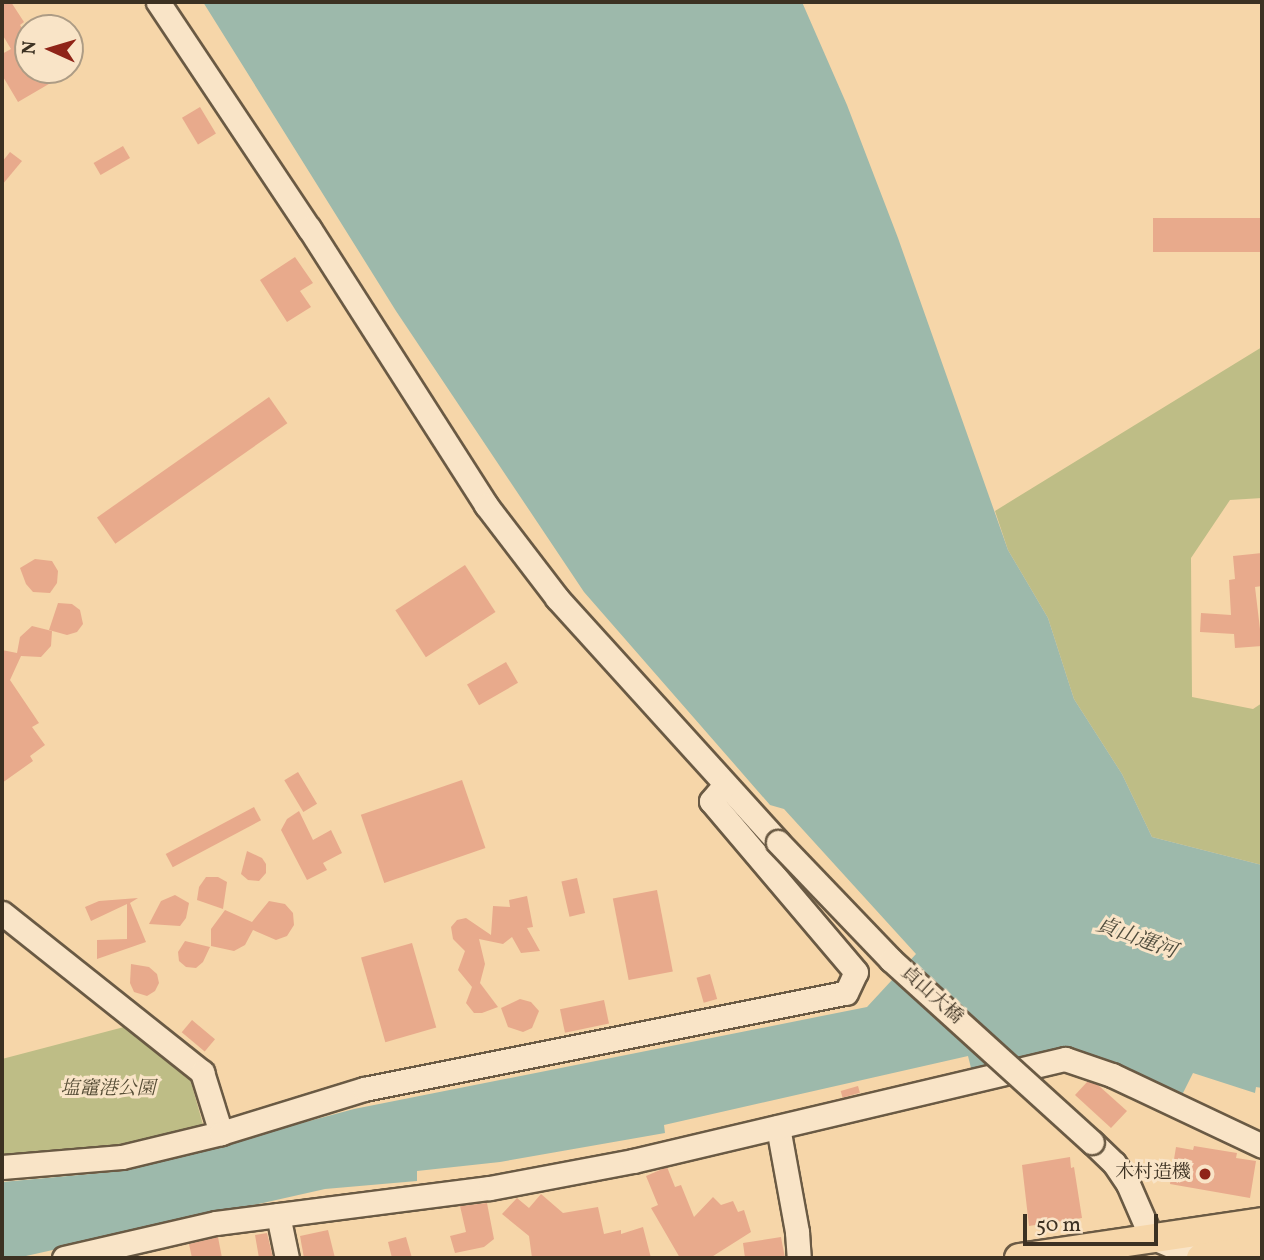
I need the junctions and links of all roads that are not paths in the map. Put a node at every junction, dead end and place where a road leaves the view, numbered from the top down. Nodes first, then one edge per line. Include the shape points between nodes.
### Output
1 (158, 2) edge
2 (724, 786) junction
3 (2, 913) edge
4 (778, 1127) junction
5 (221, 1133) junction
6 (1262, 1146) edge
7 (2, 1167) edge
8 (278, 1215) junction
9 (1262, 1222) edge
10 (1151, 1237) junction
11 (1262, 1249) edge
12 (64, 1258) edge
13 (287, 1258) edge
14 (799, 1258) edge
15 (1019, 1258) edge
16 (1129, 1258) edge
17 (1201, 1258) edge

1 - 2 street, 貞山大橋 via 486,505 557,598
2 - 5 street via 711,801 856,972 846,993 364,1089
2 - 10 street, 貞山大橋, bridge via 891,960 1114,1163
3 - 5 street via 202,1072
4 - 6 street via 1065,1059 1112,1075
4 - 8 street via 490,1188
4 - 14 street
5 - 7 street via 122,1157
8 - 12 street via 216,1223
8 - 13 street
9 - 10 main road
10 - 15 main road
10 - 16 street
10 - 17 street
11 - 17 main road

